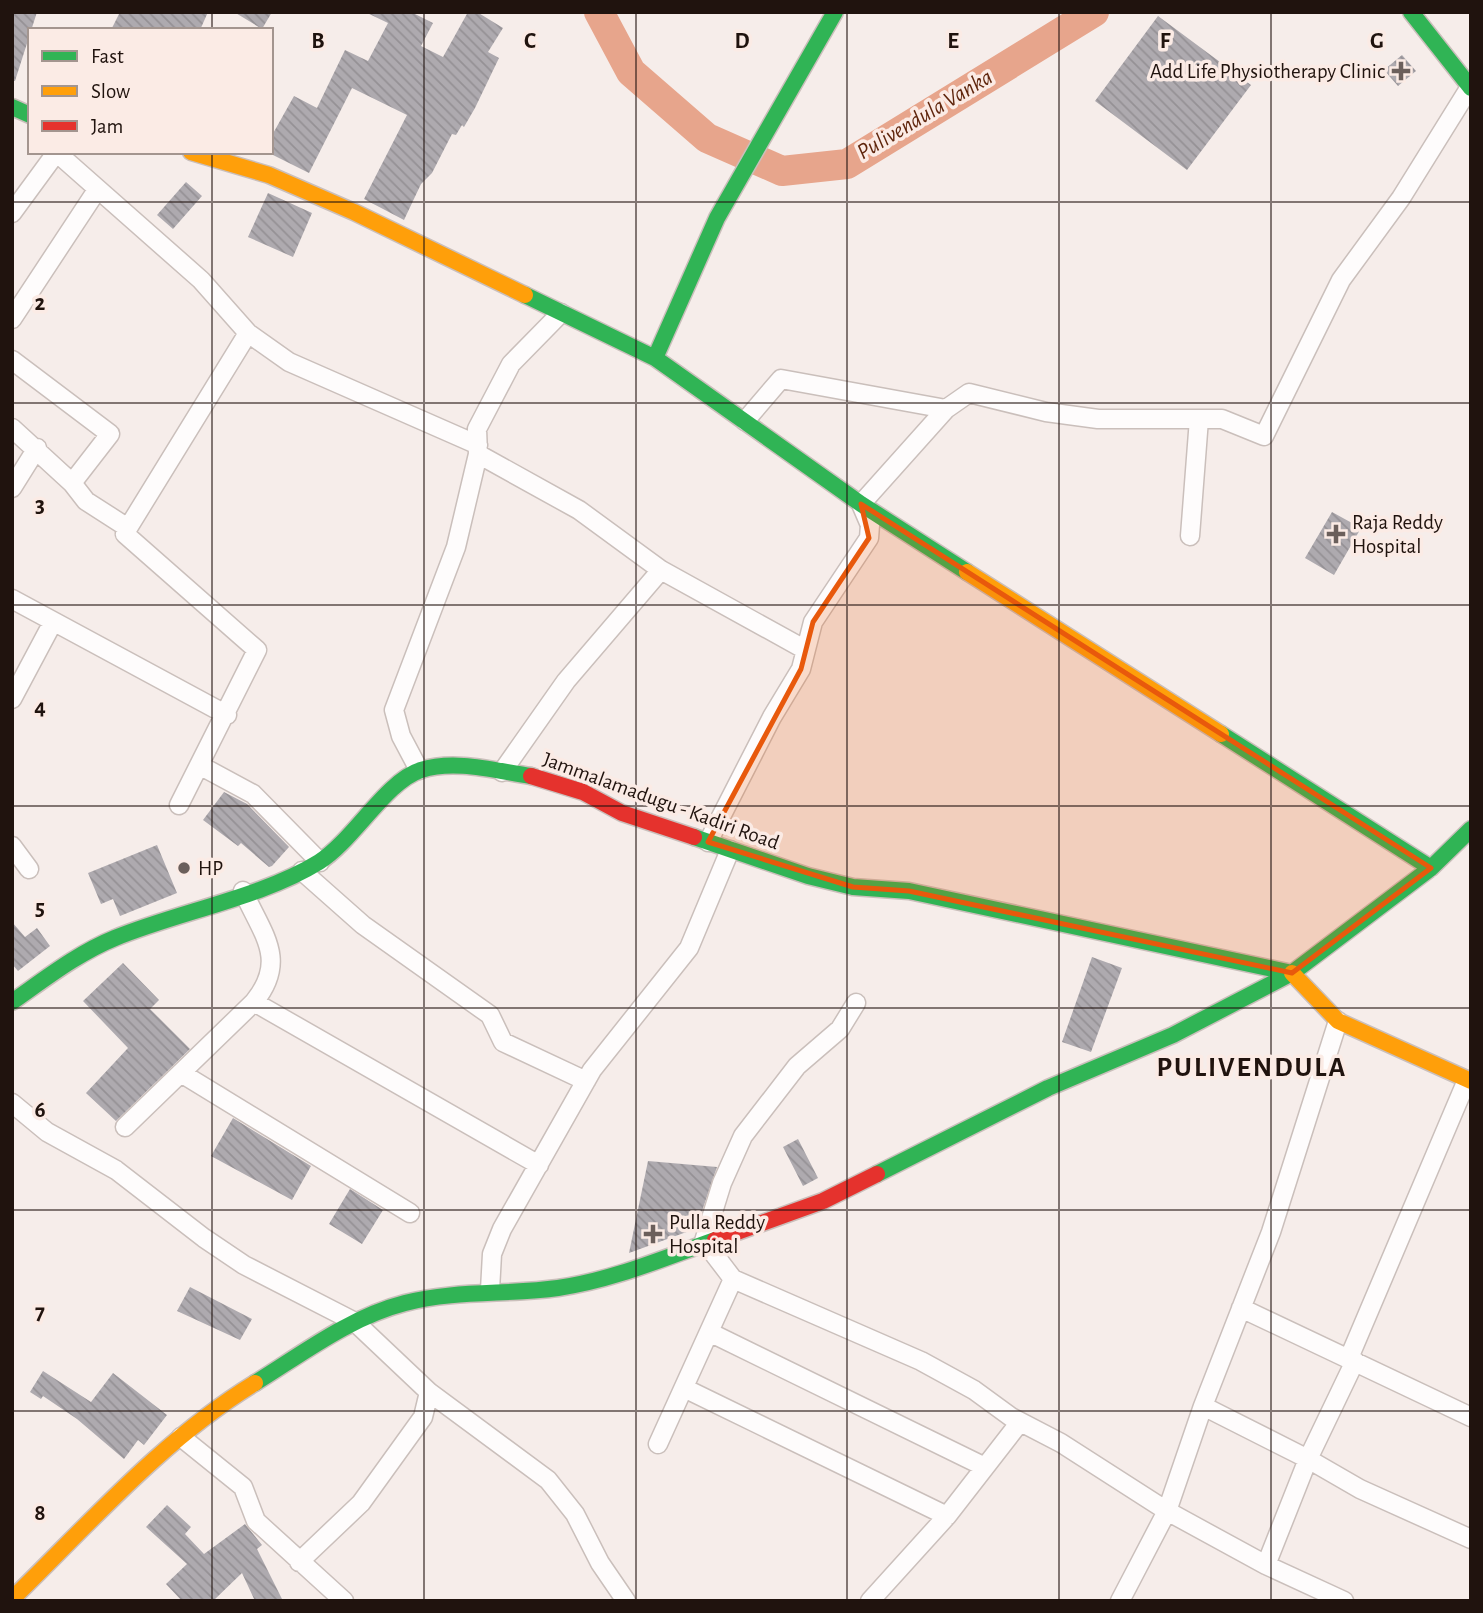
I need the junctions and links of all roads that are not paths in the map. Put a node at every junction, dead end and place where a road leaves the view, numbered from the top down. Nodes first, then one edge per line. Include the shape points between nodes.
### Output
1 (835, 12) edge
2 (1411, 12) edge
3 (1471, 87) edge
4 (55, 154) edge
5 (57, 154) edge
6 (198, 154) edge
7 (97, 190) junction
8 (12, 213) edge
9 (561, 313) junction
10 (12, 319) edge
11 (248, 333) junction
12 (655, 358) junction
13 (12, 360) edge
14 (946, 409) junction
15 (1199, 419) junction
16 (745, 421) junction
17 (12, 428) edge
18 (37, 448) junction
19 (478, 450) junction
20 (72, 483) junction
21 (12, 488) edge
22 (861, 504) junction
23 (128, 528) junction
24 (1190, 536) dead end
25 (661, 570) junction
26 (12, 599) edge
27 (53, 622) junction
28 (804, 649) junction
29 (12, 699) edge
30 (227, 715) junction
31 (201, 766) junction
32 (419, 770) junction
33 (502, 772) junction
34 (179, 805) dead end
35 (1471, 829) edge
36 (708, 842) junction
37 (12, 846) edge
38 (730, 850) junction
39 (320, 862) junction
40 (1432, 868) junction
41 (29, 869) dead end
42 (302, 871) junction
43 (243, 891) junction
44 (1297, 970) junction
45 (12, 1002) edge
46 (254, 1002) junction
47 (856, 1003) dead end
48 (1338, 1021) junction
49 (181, 1073) junction
50 (1469, 1076) edge
51 (586, 1081) junction
52 (12, 1103) edge
53 (125, 1127) dead end
54 (539, 1166) junction
55 (410, 1213) dead end
56 (704, 1241) junction
57 (733, 1279) junction
58 (490, 1290) junction
59 (1241, 1308) junction
60 (355, 1322) junction
61 (709, 1332) junction
62 (1352, 1359) junction
63 (684, 1388) junction
64 (429, 1392) junction
65 (1203, 1406) junction
66 (1471, 1417) edge
67 (1020, 1422) junction
68 (181, 1437) junction
69 (658, 1444) dead end
70 (1308, 1459) junction
71 (985, 1467) junction
72 (1167, 1511) junction
73 (947, 1516) junction
74 (1471, 1539) edge
75 (299, 1562) junction
76 (1266, 1565) junction
77 (12, 1599) edge
78 (344, 1601) edge
79 (626, 1601) edge
80 (870, 1601) edge
81 (1120, 1601) edge
82 (1344, 1601) edge

1 - 12 main road via 718,218
2 - 3 main road
3 - 15 street via 1401,198 1341,280 1264,436 1222,419
4 - 8 street
5 - 7 street
6 - 9 main road via 269,175
7 - 10 street
7 - 11 street via 201,280
9 - 12 main road
9 - 19 street via 511,364 477,429
11 - 19 street via 289,362
11 - 23 street
12 - 16 main road
13 - 20 street via 110,434
14 - 15 street via 969,393 1098,419
14 - 16 street via 781,379
14 - 22 street
15 - 24 street
16 - 22 main road
17 - 18 street
18 - 20 street
18 - 21 street
19 - 25 street via 579,510
19 - 32 street via 456,547 394,710 401,736
20 - 23 street via 86,501
22 - 28 street via 870,525 869,537 813,622
22 - 40 main road
23 - 30 street via 125,534 257,650
25 - 28 street
25 - 33 street via 566,681
26 - 27 street
27 - 29 street
27 - 30 street
28 - 36 street via 801,669
30 - 31 street
31 - 34 street
31 - 39 street via 253,794
32 - 33 main road, Jammalamadugu - Kadiri Road via 453,765
32 - 39 main road, Jammalamadugu - Kadiri Road via 395,787
33 - 36 main road, Jammalamadugu - Kadiri Road via 542,777 622,813
35 - 40 main road
36 - 38 main road, Jammalamadugu - Kadiri Road
37 - 41 street
38 - 44 main road, Jammalamadugu - Kadiri Road via 853,887 909,891
38 - 51 street via 689,948
39 - 42 main road, Jammalamadugu - Kadiri Road
40 - 44 main road
42 - 43 main road, Jammalamadugu - Kadiri Road
42 - 51 street via 363,925 490,1015 503,1041
43 - 45 main road, Jammalamadugu - Kadiri Road via 114,938 64,965
43 - 46 street via 269,947 272,966 269,984
44 - 48 main road
44 - 50 main road via 1380,1028
44 - 56 main road via 1173,1035 1048,1088 823,1201
46 - 49 street
46 - 54 street
47 - 56 street via 840,1029 797,1066 743,1136
48 - 50 main road
48 - 59 street via 1308,1123
49 - 53 street
49 - 55 street
50 - 62 street
51 - 54 street
52 - 60 street via 47,1132 116,1170 234,1258
54 - 58 street via 492,1254
56 - 57 street
56 - 58 main road via 606,1279
57 - 61 street
57 - 67 street via 921,1361
58 - 60 main road via 404,1303
59 - 62 street
59 - 65 street
60 - 64 street
60 - 68 main road via 225,1401
61 - 63 street
61 - 71 street
62 - 66 street
62 - 70 street
63 - 69 street
63 - 73 street
64 - 75 street via 423,1417 361,1503
64 - 79 street via 548,1480 575,1514
65 - 70 street
65 - 72 street
67 - 71 street
67 - 72 street
68 - 75 street via 243,1487 256,1521
68 - 77 main road
70 - 74 street via 1360,1489
70 - 76 street
71 - 73 street
72 - 76 street
72 - 81 street
73 - 80 street
75 - 78 street
76 - 82 street

